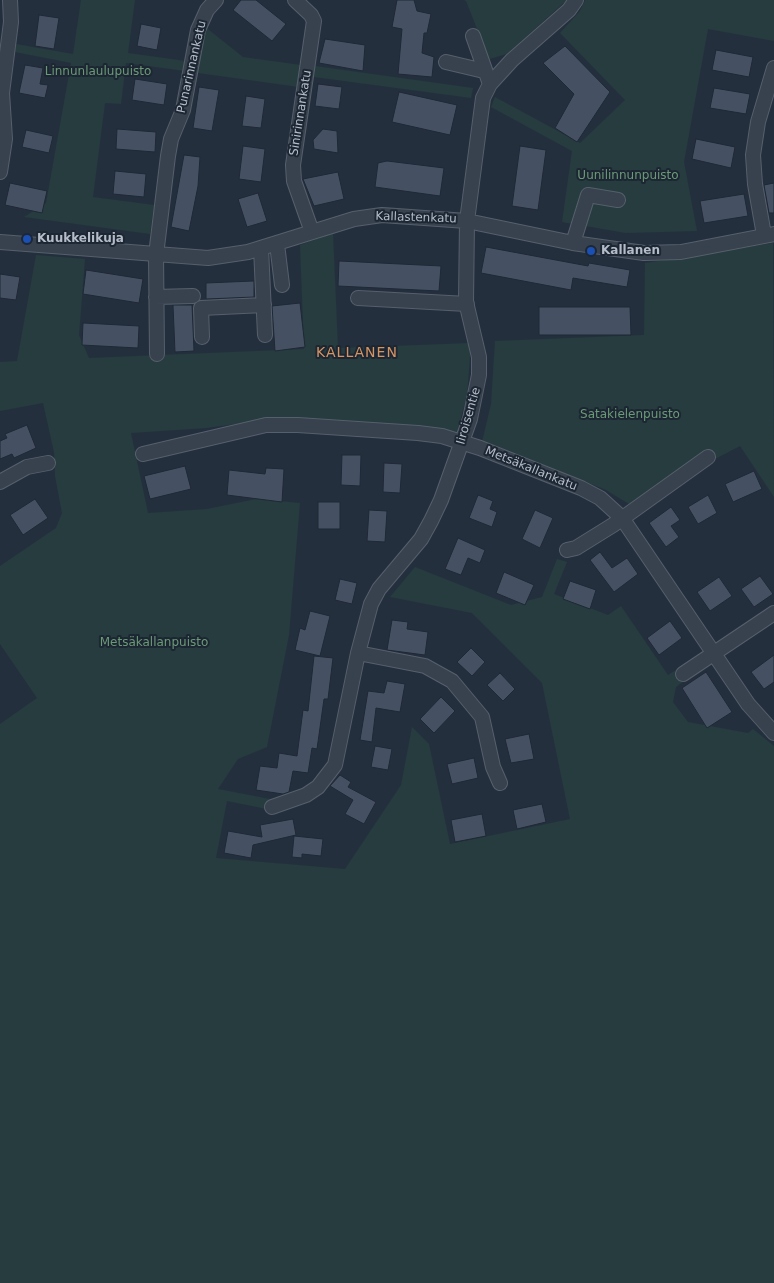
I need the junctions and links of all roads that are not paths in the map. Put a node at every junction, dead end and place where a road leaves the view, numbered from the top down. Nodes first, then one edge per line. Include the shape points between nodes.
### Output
1 (10, 0) edge
2 (216, 0) edge
3 (295, 0) edge
4 (576, 0) edge
5 (473, 36) dead end
6 (446, 62) dead end
7 (774, 68) edge
8 (484, 71) junction
9 (490, 84) junction
10 (0, 172) edge
11 (618, 200) dead end
12 (467, 220) junction
13 (312, 232) junction
14 (769, 235) edge
15 (0, 242) edge
16 (574, 243) junction
17 (277, 244) junction
18 (261, 248) junction
19 (156, 255) junction
20 (282, 285) dead end
21 (193, 296) dead end
22 (156, 297) junction
23 (358, 298) dead end
24 (467, 304) junction
25 (264, 305) junction
26 (265, 335) dead end
27 (202, 337) dead end
28 (156, 354) dead end
29 (462, 442) junction
30 (143, 454) dead end
31 (708, 457) dead end
32 (48, 462) dead end
33 (0, 482) edge
34 (622, 518) junction
35 (567, 550) dead end
36 (774, 613) edge
37 (358, 653) junction
38 (714, 653) junction
39 (683, 674) dead end
40 (774, 733) edge
41 (500, 782) dead end
42 (272, 807) dead end

1 - 10 street via 12,22 2,93 5,139
2 - 19 street, Punarinnankatu via 204,15 198,30 183,110 171,139
3 - 13 street, Sinirinnankatu via 314,22 293,165 294,181
4 - 9 street, Iiroisentie
5 - 8 street
6 - 8 street
7 - 14 street via 758,122 753,155 754,184
8 - 9 street
9 - 12 street, Iiroisentie via 482,98 479,115
11 - 16 street via 588,196
12 - 13 street, Kallastenkatu via 382,215
12 - 16 street, Kallastenkatu
12 - 24 street, Iiroisentie
13 - 17 street, Kallastenkatu
14 - 16 street, Kallastenkatu via 664,253 624,252
15 - 19 street, Kallastenkatu
17 - 18 street, Kallastenkatu
17 - 20 street
18 - 19 street, Kallastenkatu via 208,258
18 - 25 street
19 - 22 street, Punarinnankatu
21 - 22 street
22 - 28 street, Punarinnankatu
23 - 24 street
24 - 29 street, Iiroisentie via 477,340 479,375
25 - 26 street
25 - 27 street via 201,308
29 - 30 street, Metsäkallankatu via 418,433 266,425
29 - 34 street, Metsäkallankatu via 581,488 600,498
29 - 37 street, Iiroisentie via 441,500 421,539 379,589 365,621
31 - 34 street
32 - 33 street via 27,467
34 - 35 street via 576,548
34 - 38 street, Metsäkallankatu
36 - 38 street
37 - 41 street via 425,666 452,681 482,717 493,767
37 - 42 street, Iiroisentie via 335,765 318,787 306,795
38 - 39 street
38 - 40 street, Metsäkallankatu via 748,704

